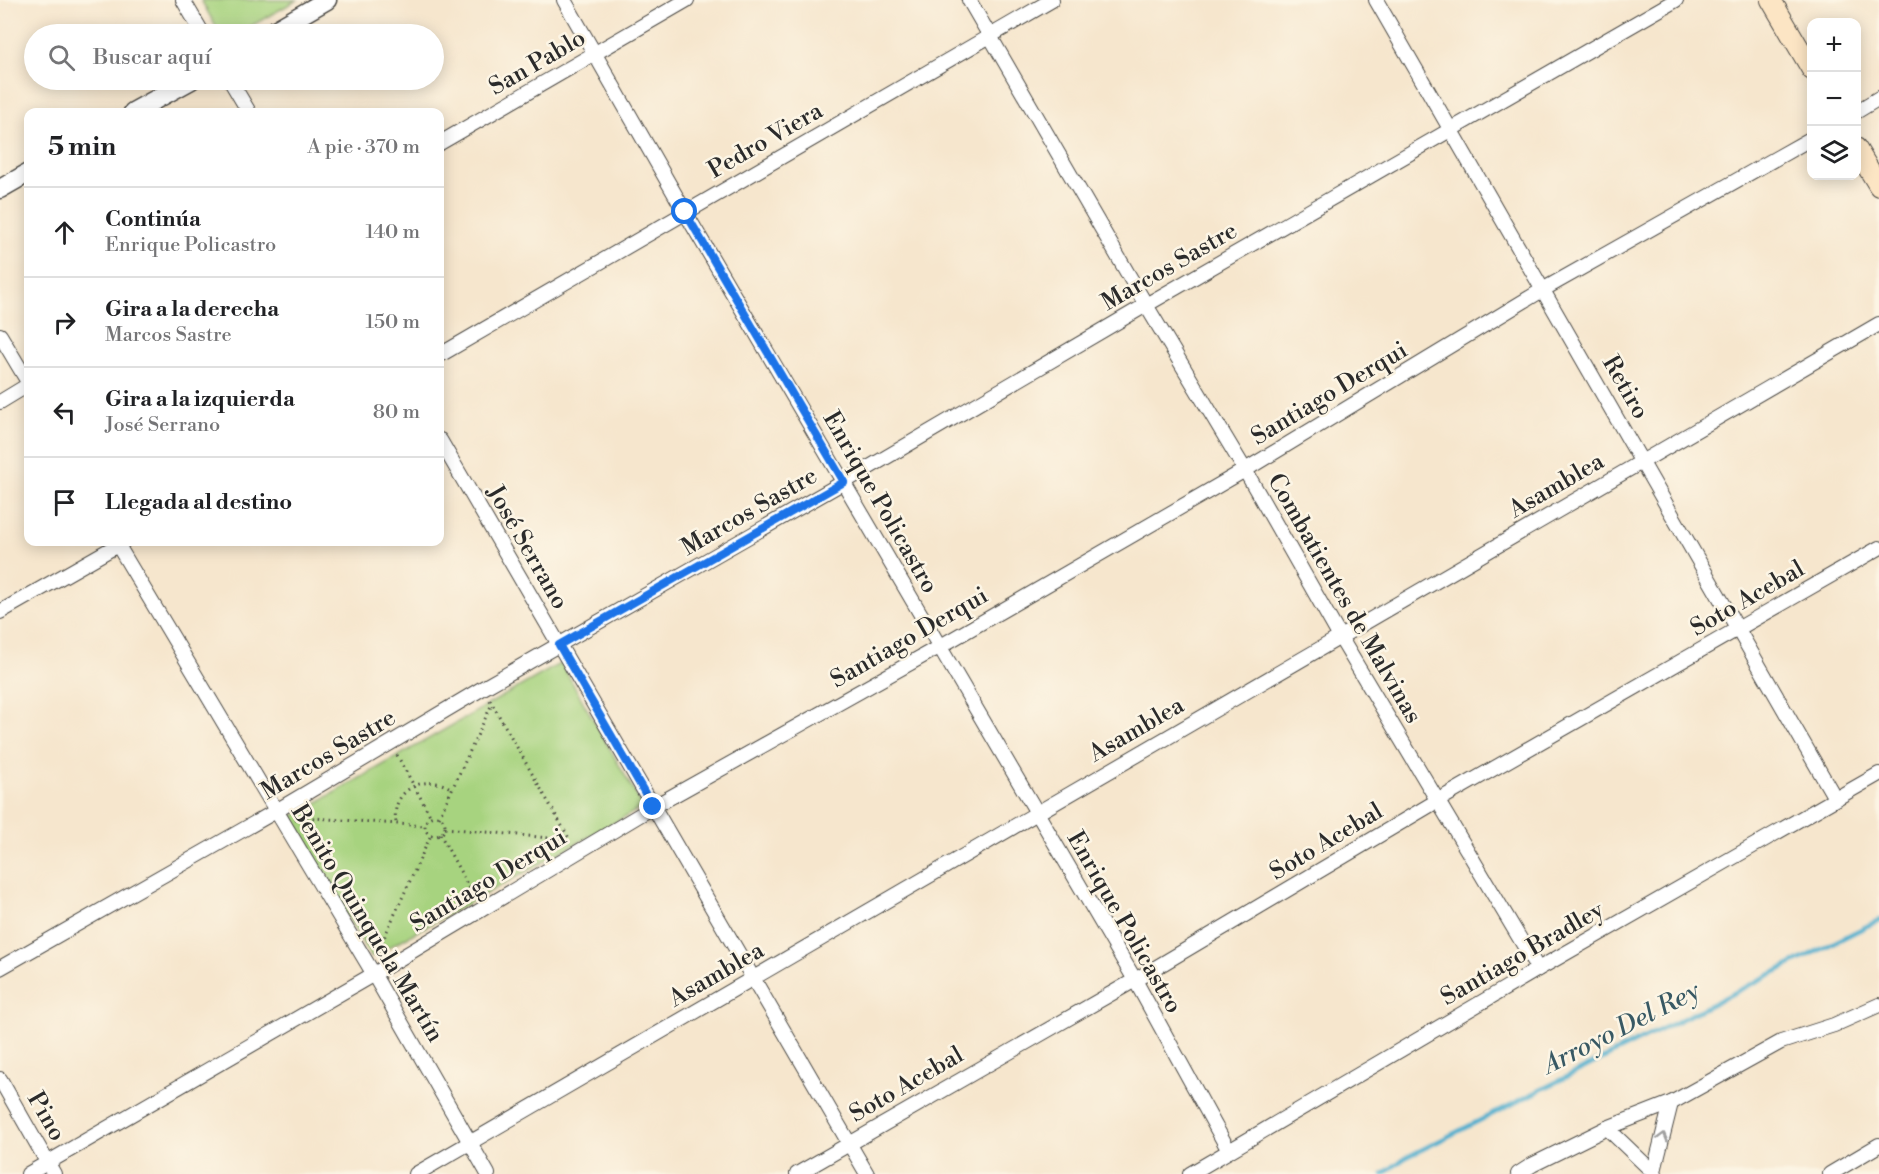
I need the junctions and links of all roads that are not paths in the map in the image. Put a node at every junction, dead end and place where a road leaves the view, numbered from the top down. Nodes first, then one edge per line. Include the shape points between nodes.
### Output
1 (183, 0) edge
2 (327, 0) edge
3 (564, 0) edge
4 (687, 0) edge
5 (969, 0) edge
6 (1052, 0) edge
7 (1376, 0) edge
8 (1676, 0) edge
9 (1771, 0) edge
10 (197, 24) edge
11 (285, 24) edge
12 (990, 37) junction
13 (595, 54) junction
14 (1807, 61) edge
15 (172, 90) edge
16 (236, 90) edge
17 (1879, 98) edge
18 (140, 108) edge
19 (247, 108) edge
20 (1861, 109) edge
21 (1451, 129) junction
22 (444, 141) edge
23 (1807, 141) edge
24 (1861, 155) edge
25 (24, 175) edge
26 (1879, 186) edge
27 (0, 189) edge
28 (685, 212) junction
29 (1544, 290) junction
30 (1146, 305) junction
31 (1879, 324) edge
32 (0, 335) edge
33 (444, 353) edge
34 (24, 376) edge
35 (24, 386) edge
36 (0, 402) edge
37 (444, 447) edge
38 (1642, 460) junction
39 (1245, 470) junction
40 (844, 482) junction
41 (114, 546) edge
42 (121, 546) edge
43 (1879, 548) edge
44 (0, 612) edge
45 (1739, 628) junction
46 (1340, 637) junction
47 (559, 645) junction
48 (939, 647) junction
49 (1879, 774) edge
50 (1836, 798) junction
51 (1437, 801) junction
52 (653, 807) junction
53 (1036, 813) junction
54 (280, 817) junction
55 (0, 968) edge
56 (1538, 969) junction
57 (372, 971) junction
58 (753, 979) junction
59 (1135, 980) junction
60 (1879, 1005) edge
61 (0, 1080) edge
62 (1671, 1103) junction
63 (1607, 1128) junction
64 (470, 1143) junction
65 (849, 1143) junction
66 (1879, 1145) edge
67 (1229, 1151) junction
68 (51, 1168) edge
69 (1654, 1173) edge
70 (28, 1174) edge
71 (416, 1174) edge
72 (488, 1174) edge
73 (796, 1174) edge
74 (867, 1174) edge
75 (1190, 1174) edge
76 (1518, 1174) edge
77 (1830, 1174) edge

1 - 10 street
2 - 11 street
3 - 13 street, Enrique Policastro
4 - 13 street, San Pablo
5 - 12 street, Combatientes de Malvinas
6 - 12 street, Pedro Viera
7 - 21 street, Retiro
8 - 21 street, Marcos Sastre
9 - 14 main road
12 - 28 street, Pedro Viera
12 - 30 street, Combatientes de Malvinas
13 - 22 street, San Pablo
13 - 28 street, Enrique Policastro
15 - 18 street
16 - 19 street
17 - 20 street
21 - 29 street, Retiro
21 - 30 street, Marcos Sastre
23 - 29 street, Santiago Derqui
24 - 26 main road
25 - 27 street
28 - 33 street, Pedro Viera
28 - 40 street, Enrique Policastro
29 - 38 street, Retiro
29 - 39 street, Santiago Derqui
30 - 39 street, Combatientes de Malvinas
30 - 40 street, Marcos Sastre
31 - 38 street, Asamblea
32 - 34 street
35 - 36 street
37 - 47 street, José Serrano
38 - 45 street, Retiro
38 - 46 street, Asamblea
39 - 46 street, Combatientes de Malvinas
39 - 48 street, Santiago Derqui
40 - 47 street, Marcos Sastre
40 - 48 street, Enrique Policastro
41 - 44 street
42 - 54 street, Benito Quinquela Martín
43 - 45 street, Soto Acebal
45 - 50 street, Retiro
45 - 51 street, Soto Acebal
46 - 51 street, Combatientes de Malvinas
46 - 53 street, Asamblea
47 - 52 street, José Serrano
47 - 54 street, Marcos Sastre via 390,744
48 - 52 street, Santiago Derqui
48 - 53 street, Enrique Policastro
49 - 50 street, Santiago Bradley
50 - 56 street, Santiago Bradley
51 - 56 street, Combatientes de Malvinas
51 - 59 street, Soto Acebal
52 - 57 street, Santiago Derqui
52 - 58 street, José Serrano
53 - 58 street, Asamblea
53 - 59 street, Enrique Policastro
54 - 55 street, Marcos Sastre
54 - 57 street, Benito Quinquela Martín
56 - 67 street, Santiago Bradley
57 - 64 street, Benito Quinquela Martín
57 - 68 street, Santiago Derqui
58 - 64 street, Asamblea
58 - 65 street, José Serrano
59 - 65 street, Soto Acebal
59 - 67 street, Enrique Policastro
60 - 62 street via 1780,1042
61 - 68 street, Pino
62 - 63 street
69 -> 62 street
63 - 69 street
63 - 76 street
64 - 71 street, Asamblea
64 - 72 street, Benito Quinquela Martín
65 - 73 street, Soto Acebal
65 - 74 street, José Serrano
66 - 77 street
67 - 75 street, Santiago Bradley
68 - 70 street, Santiago Derqui

